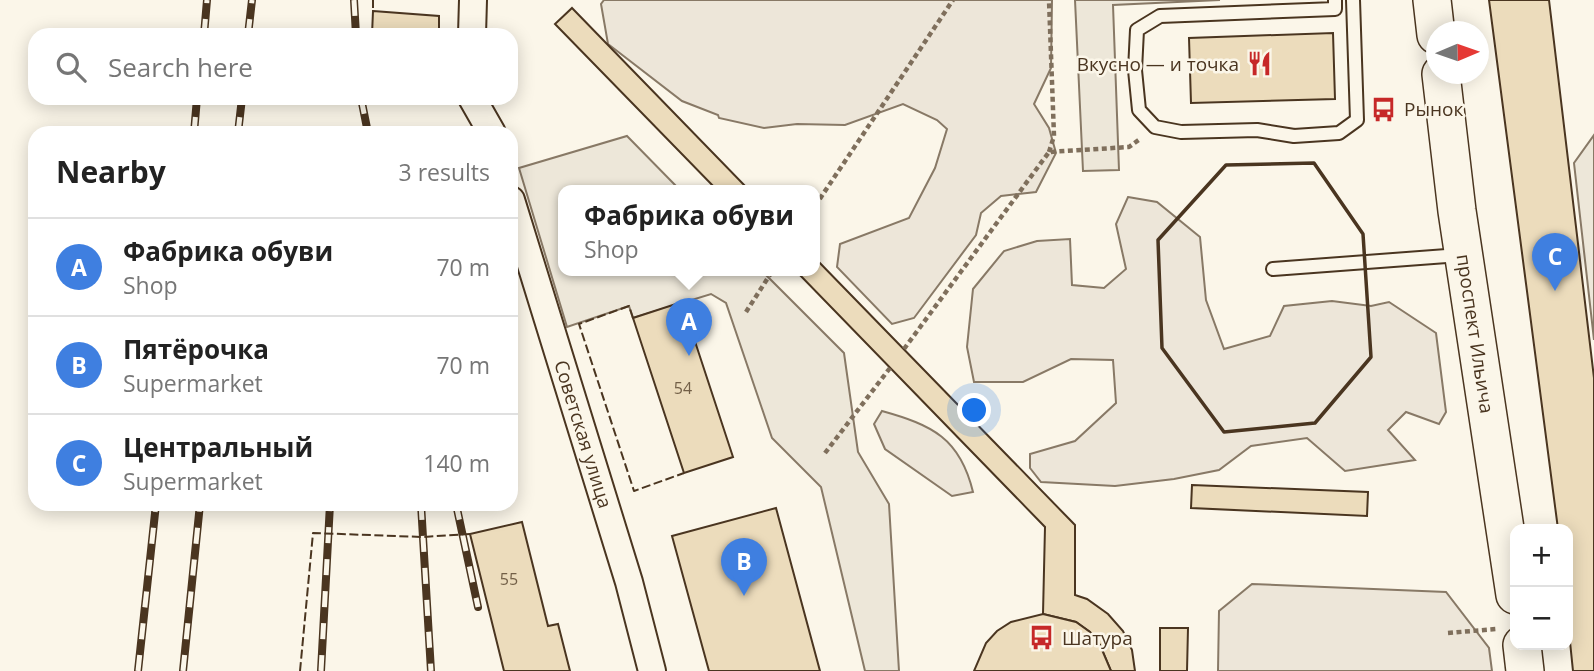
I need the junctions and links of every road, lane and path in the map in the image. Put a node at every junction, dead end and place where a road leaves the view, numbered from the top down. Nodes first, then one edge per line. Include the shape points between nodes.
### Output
1 (473, 0) edge
2 (953, 0) edge
3 (1049, 0) edge
4 (1335, 0) edge
5 (1353, 0) edge
6 (1432, 0) edge
7 (1435, 21) edge
8 (472, 28) edge
9 (1442, 84) edge
10 (476, 105) edge
11 (488, 126) edge
12 (1155, 127) junction
13 (1049, 152) junction
14 (820, 199) edge
15 (518, 223) edge
16 (1464, 255) junction
17 (1273, 269) dead end
18 (769, 276) edge
19 (746, 312) dead end
20 (904, 349) dead end
21 (890, 368) dead end
22 (825, 453) dead end
23 (1514, 587) edge
24 (1448, 633) dead end
25 (1510, 636) edge
26 (1517, 650) edge
27 (652, 671) edge
28 (1525, 671) edge

1 - 8 street
2 - 14 path
3 - 13 path via 1054,136
4 - 12 lane via 1335,9 1160,16 1138,30 1139,110
5 - 12 lane via 1357,120 1339,133 1294,136 1257,130 1181,132
6 - 7 street
9 - 16 street, проспект Ильича
10 - 11 street
12 - 13 path via 1129,147
13 - 20 path
15 - 27 street, Советская улица
16 - 17 lane
16 - 23 street, проспект Ильича
18 - 19 path
21 - 22 path
24 - 25 path
26 - 28 street

